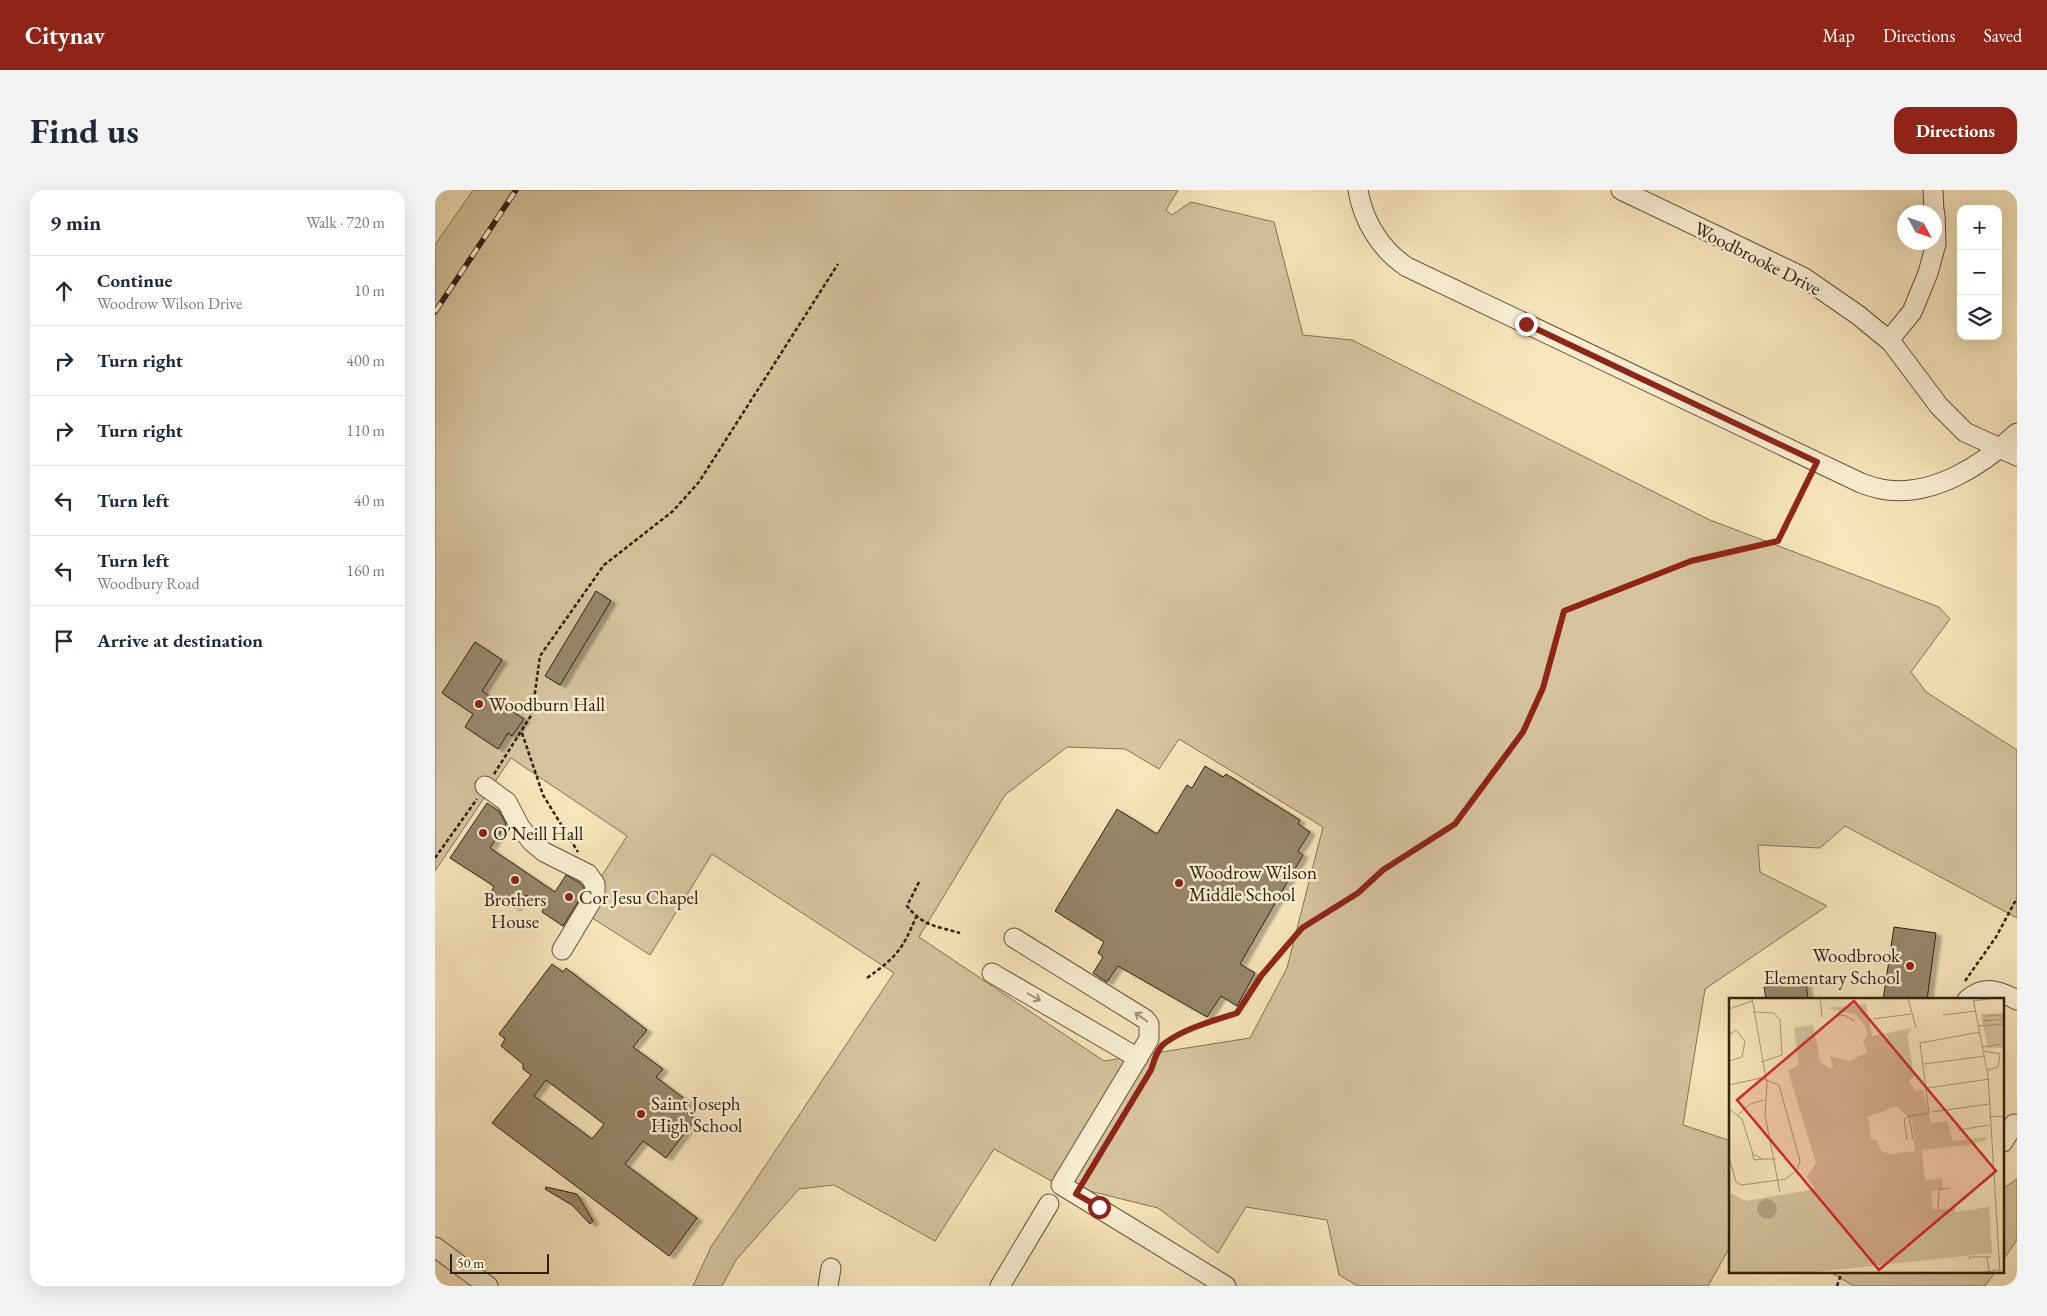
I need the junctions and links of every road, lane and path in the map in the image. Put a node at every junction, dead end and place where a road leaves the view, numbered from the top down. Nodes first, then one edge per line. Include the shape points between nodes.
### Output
1 (1358, 190) edge
2 (1621, 190) edge
3 (1933, 190) edge
4 (1934, 205) edge
5 (1934, 250) edge
6 (838, 264) dead end
7 (1889, 340) junction
8 (2017, 433) edge
9 (1999, 449) junction
10 (2017, 456) edge
11 (1817, 462) junction
12 (522, 732) junction
13 (485, 786) junction
14 (435, 858) edge
15 (581, 858) dead end
16 (919, 882) dead end
17 (2017, 898) edge
18 (916, 917) junction
19 (960, 933) dead end
20 (1014, 938) dead end
21 (562, 950) dead end
22 (992, 973) dead end
23 (867, 978) dead end
24 (1964, 993) edge
25 (2017, 1000) edge
26 (1159, 1051) dead end
27 (1146, 1059) junction
28 (2012, 1121) edge
29 (2005, 1137) edge
30 (1106, 1143) dead end
31 (1049, 1204) dead end
32 (435, 1247) edge
33 (831, 1268) dead end
34 (1841, 1274) edge
35 (488, 1286) edge
36 (828, 1286) edge
37 (1000, 1286) edge
38 (1226, 1286) edge
39 (1837, 1286) edge

1 - 11 street via 1367,222 1392,257 1407,268
2 - 7 street, Woodbrooke Drive via 1803,277 1858,314
3 - 4 street
5 - 7 street via 1912,312
6 - 12 path via 699,482 673,511 604,565 540,656 532,714
7 - 9 street, Woodbrooke Drive via 1939,406 1965,432
8 - 9 street
9 - 10 street, Woodbrooke Drive
9 - 11 street via 1959,475 1906,490 1887,490 1861,484
11 - 26 path via 1778,541 1691,561 1564,611 1543,688 1523,732 1455,824 1383,870 1358,893 1302,928 1261,976 1237,1013 1208,1022 1163,1043
12 - 13 path
12 - 15 path via 543,794
13 - 14 path
13 - 21 street via 507,802 532,842 544,852 587,874 595,884 595,895
16 - 18 path via 907,906
17 - 24 path
18 - 19 path
18 - 23 path via 895,957
27 -> 20 street via 1149,1024 1145,1019
22 -> 27 street
24 - 25 street via 1983,989 2000,991
27 - 30 path via 1151,1070
27 - 38 street via 1061,1185
28 - 29 street
31 - 37 street
32 - 35 street
33 - 36 street
34 - 39 path

